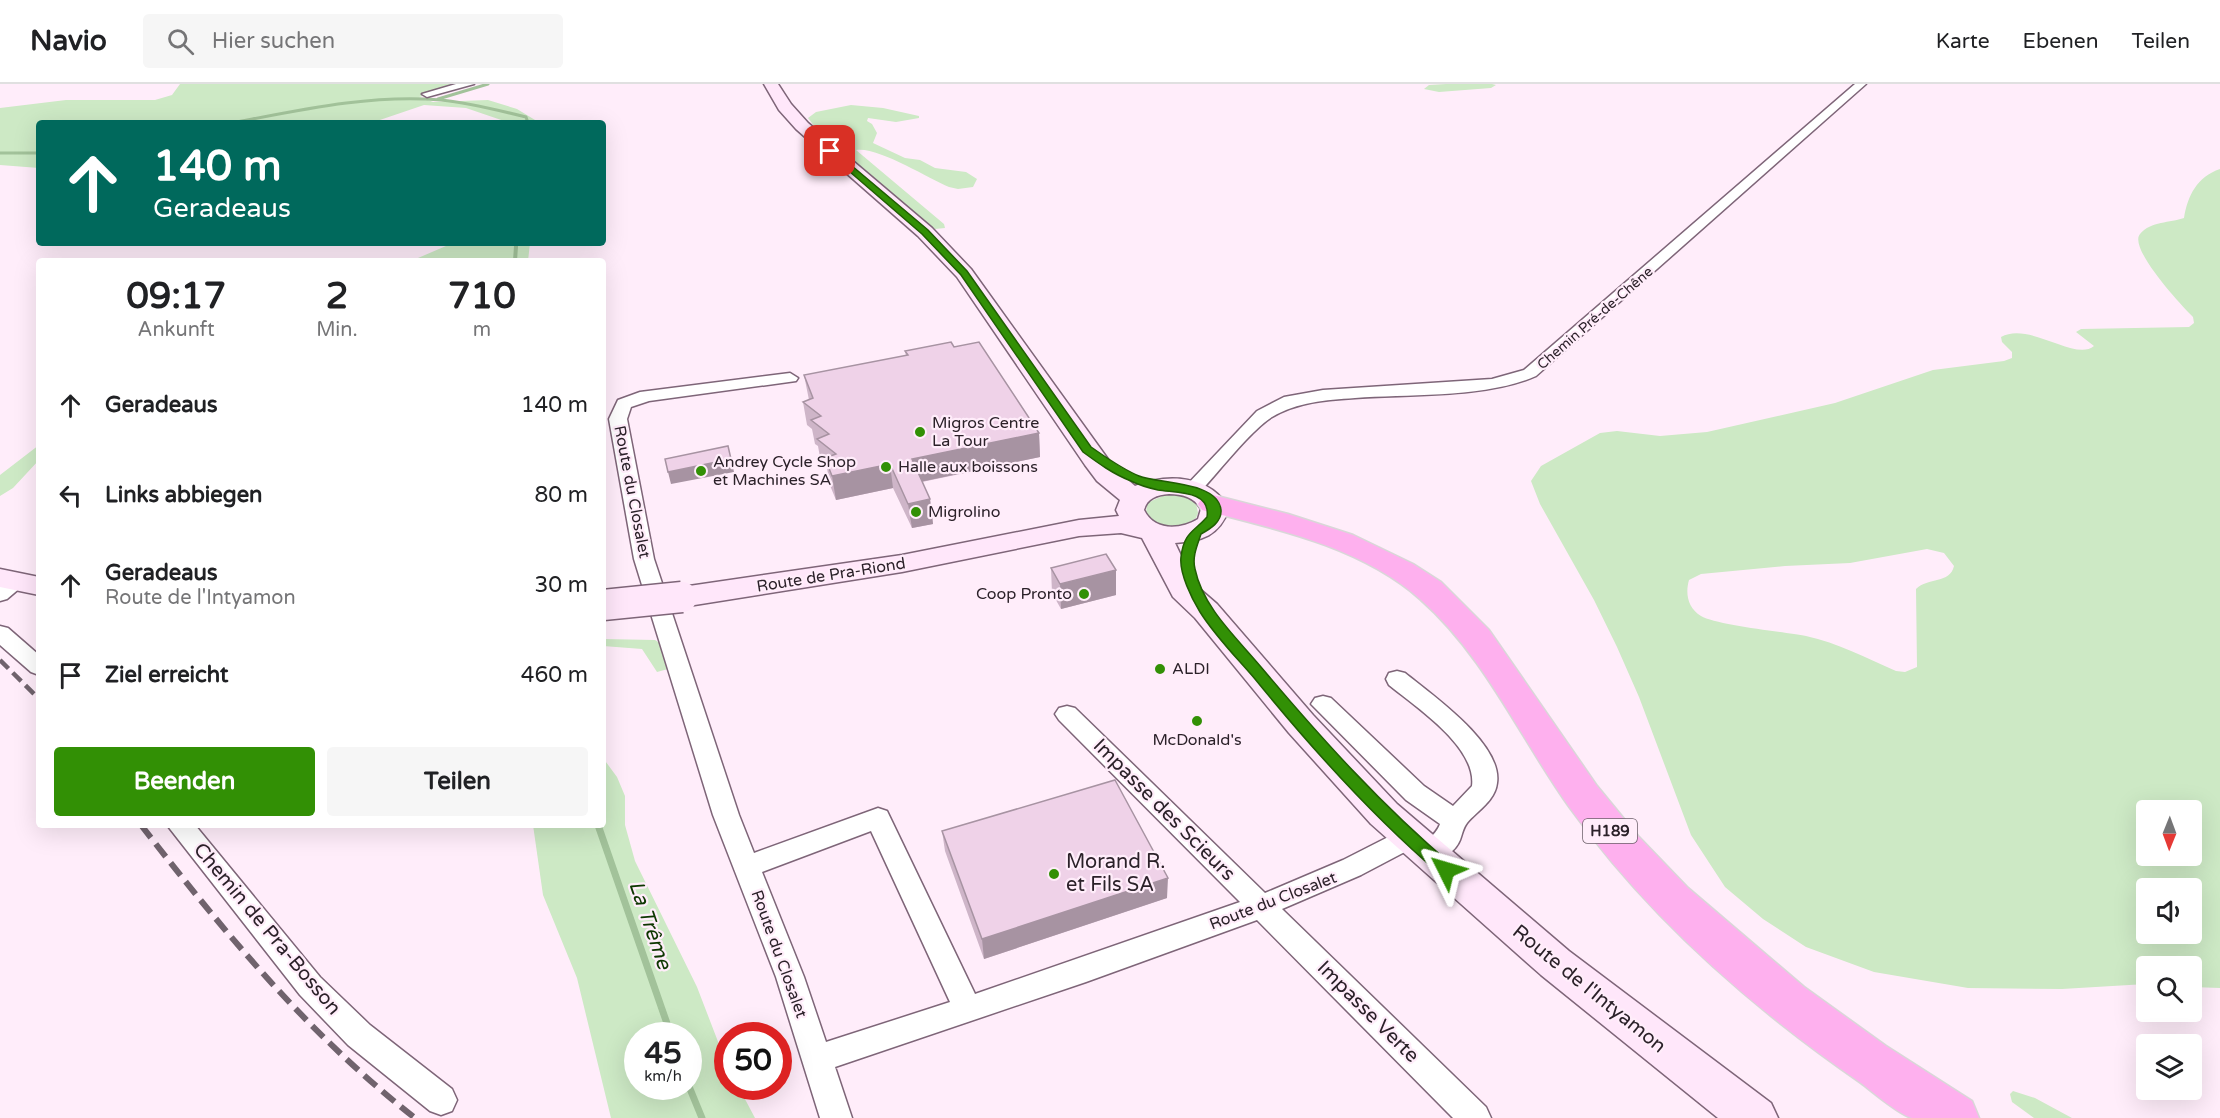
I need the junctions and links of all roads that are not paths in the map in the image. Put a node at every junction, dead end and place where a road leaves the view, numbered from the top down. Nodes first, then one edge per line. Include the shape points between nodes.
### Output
1 (469, 84) edge
2 (771, 84) edge
3 (1861, 84) edge
4 (427, 94) dead end
5 (790, 378) dead end
6 (1087, 450) junction
7 (1160, 487) junction
8 (1202, 513) junction
9 (1140, 515) junction
10 (606, 605) edge
11 (1206, 611) junction
12 (0, 633) edge
13 (36, 664) edge
14 (1397, 679) dead end
15 (1323, 704) dead end
16 (1067, 714) dead end
17 (1454, 820) junction
18 (182, 828) edge
19 (1419, 846) junction
20 (746, 867) junction
21 (1260, 907) junction
22 (968, 1010) junction
23 (817, 1059) junction
24 (441, 1100) dead end
25 (836, 1118) edge
26 (1475, 1118) edge
27 (1755, 1118) edge
28 (1954, 1118) edge

1 - 4 street
2 - 6 main road via 802,126 925,232 964,273
3 - 8 street, Chemin Pré-de-Chêne via 1530,373 1492,384 1323,395 1290,401 1263,415
5 - 20 street, Route du Closalet via 646,396 624,405 618,419 644,559
6 - 7 main road via 1112,468
6 - 9 main road
7 - 8 main road
7 - 9 main road via 1145,491
8 - 9 main road, Route de Pra-Riond via 1178,535
8 - 11 main road via 1188,549 1187,564
8 - 28 highway, H189 via 1245,524 1297,528 1349,544 1388,562 1416,581 1453,611 1494,662 1590,807 1674,902 1849,1048
9 - 10 main road, Route de Pra-Riond, bridge via 1111,525 861,570
9 - 11 main road via 1160,541 1178,582
11 - 19 main road, Route de l'Intyamon via 1301,724
12 - 13 street
14 - 17 street via 1471,745 1484,763 1486,779 1481,792
15 - 17 street via 1415,793
16 - 21 street, Impasse des Scieurs
17 - 19 street via 1447,841
18 - 24 street, Chemin de Pra-Bosson via 310,986 359,1035
19 - 21 street, Route du Closalet
19 - 27 main road, Route de l'Intyamon via 1555,963
20 - 22 street via 878,818
20 - 23 street, Route du Closalet via 790,977
21 - 22 street, Route du Closalet
21 - 26 street, Impasse Verte
22 - 23 street, Route du Closalet
23 - 25 street

